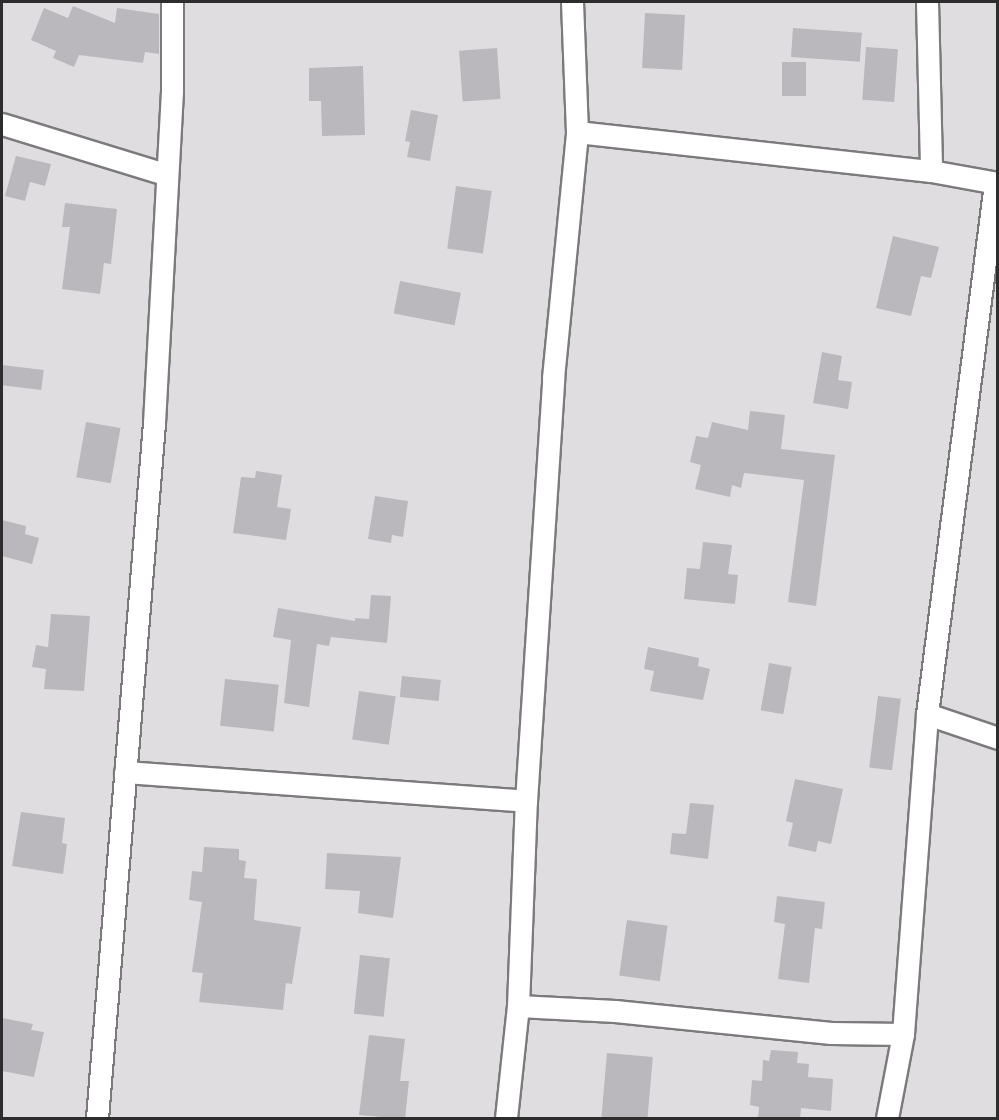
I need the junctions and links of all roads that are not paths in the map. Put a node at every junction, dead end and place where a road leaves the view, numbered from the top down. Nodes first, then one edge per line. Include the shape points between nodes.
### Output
1 (172, 2) edge
2 (572, 2) edge
3 (927, 2) edge
4 (2, 124) edge
5 (577, 132) junction
6 (931, 171) junction
7 (165, 174) junction
8 (996, 183) edge
9 (927, 714) junction
10 (998, 738) edge
11 (125, 772) junction
12 (526, 801) junction
13 (518, 1006) junction
14 (903, 1034) junction
15 (97, 1119) edge
16 (506, 1119) edge
17 (887, 1119) edge

1 - 7 street via 172,93
2 - 5 street
3 - 6 street
4 - 7 street
5 - 6 street
5 - 12 street via 553,378
6 - 8 street
7 - 11 street via 154,423
8 - 9 street
9 - 10 street
9 - 14 street
11 - 12 street
11 - 15 street
12 - 13 street
13 - 14 street via 615,1011 831,1033
13 - 16 street
14 - 17 street

